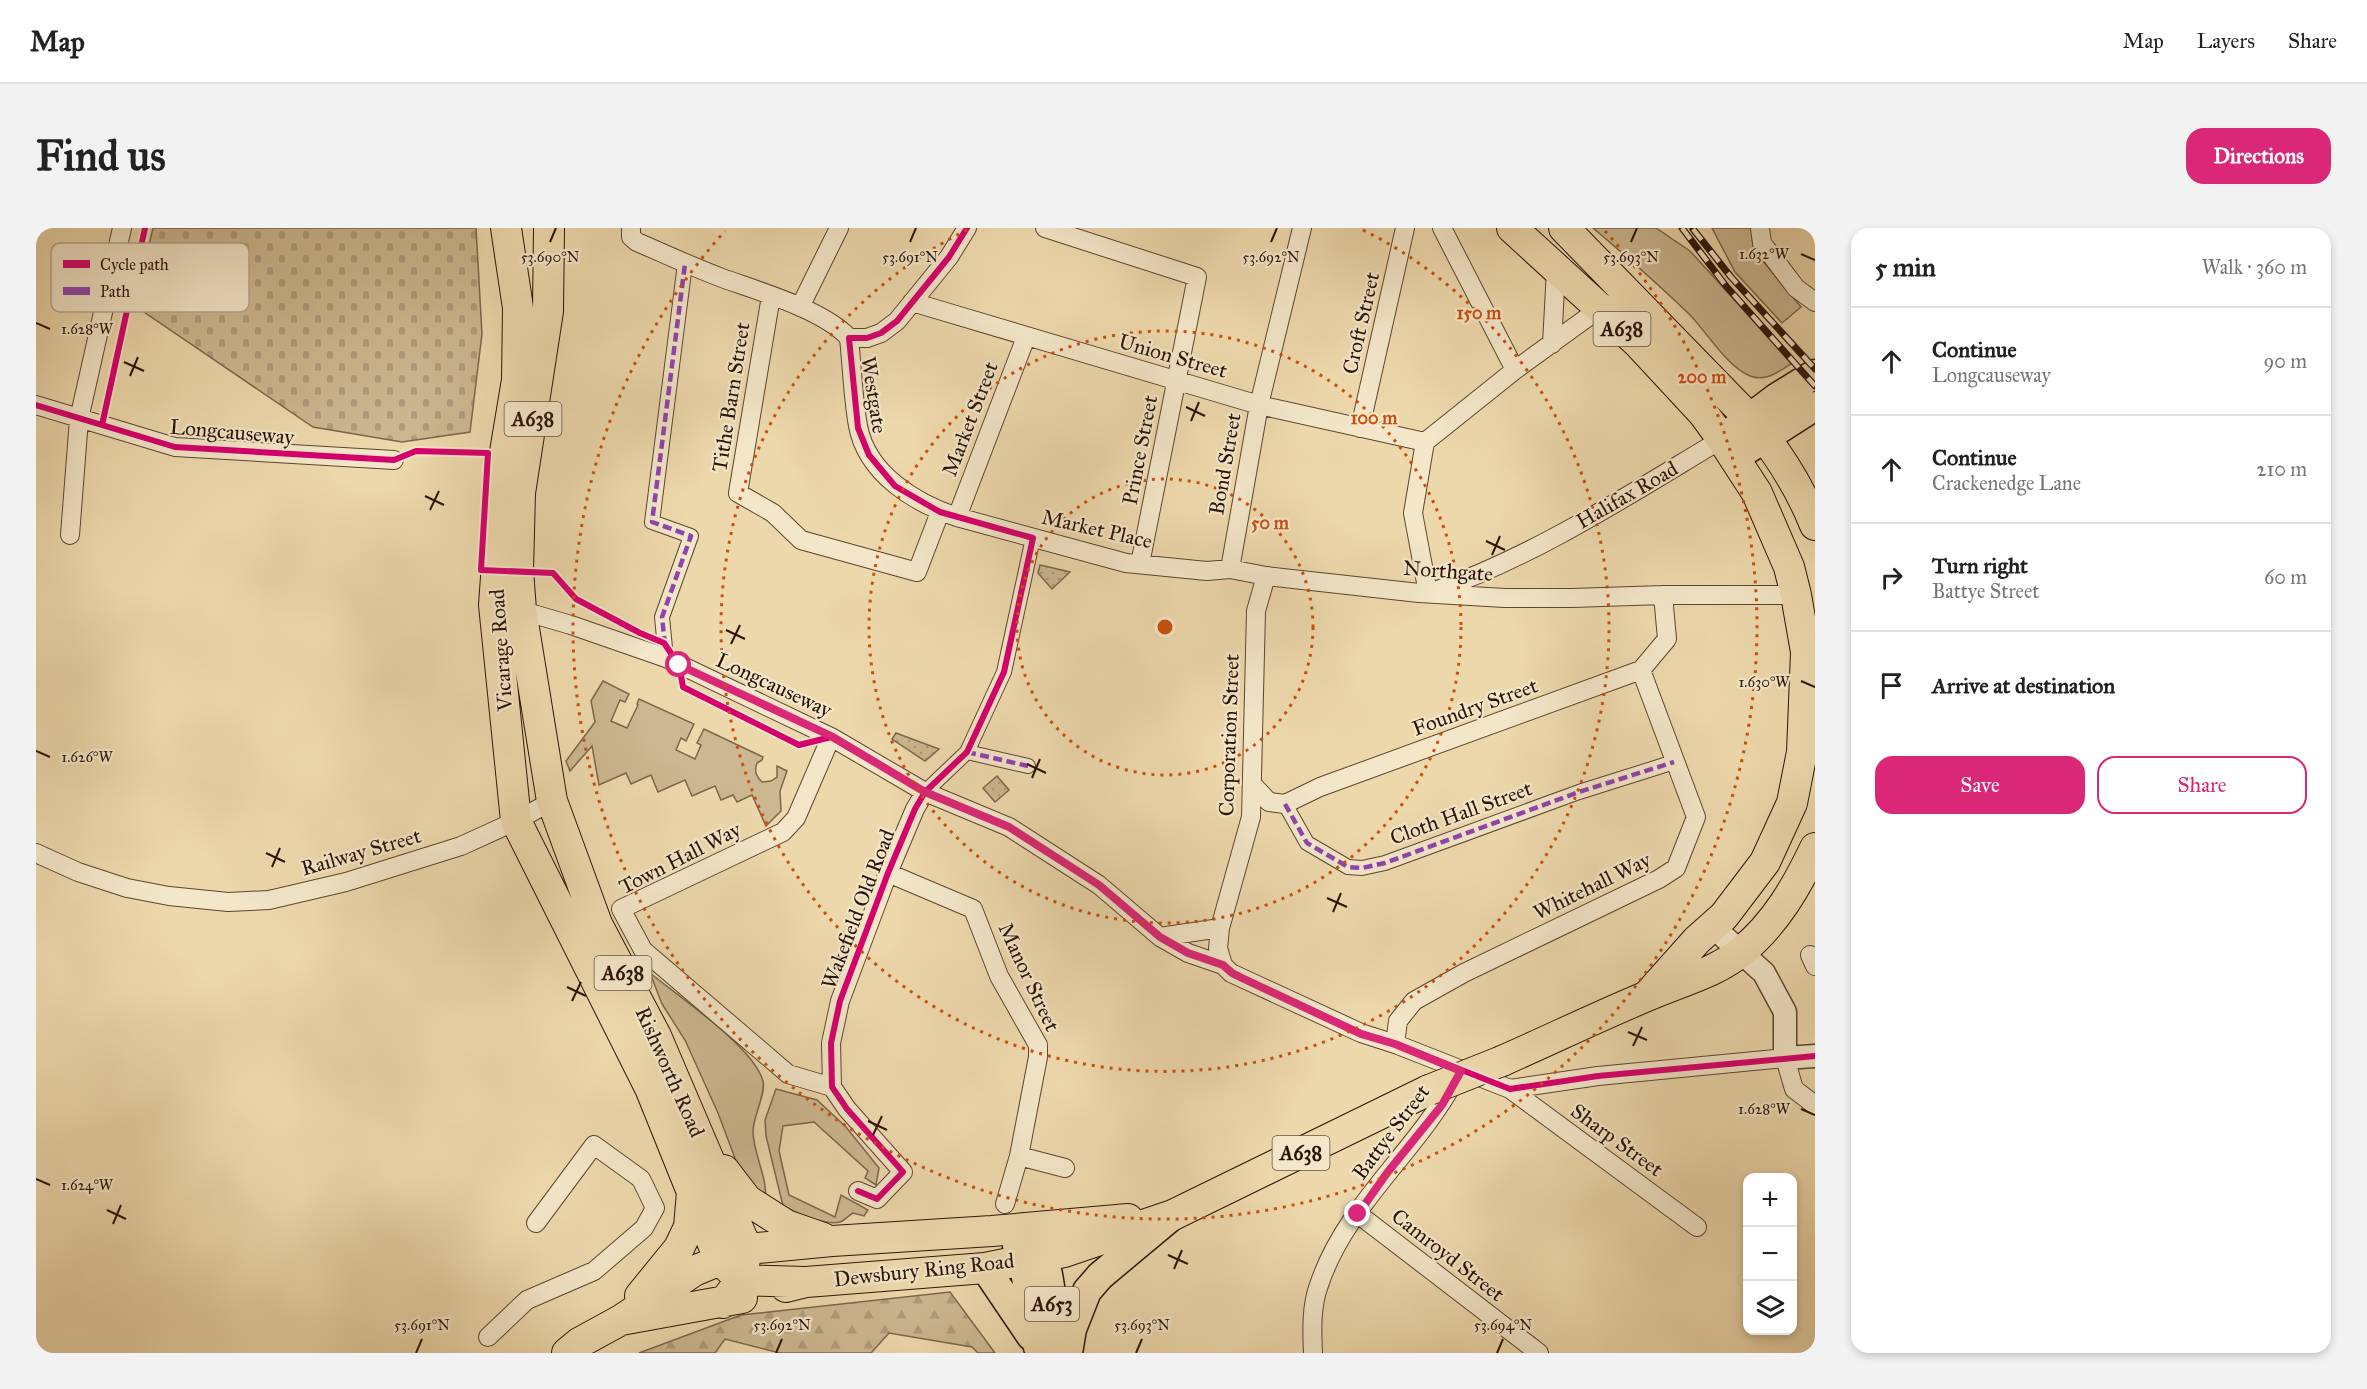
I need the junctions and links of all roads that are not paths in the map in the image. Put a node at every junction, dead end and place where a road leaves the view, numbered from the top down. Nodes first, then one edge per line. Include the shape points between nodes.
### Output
1 (122, 228) edge
2 (506, 228) edge
3 (541, 228) edge
4 (549, 228) edge
5 (839, 228) edge
6 (967, 228) edge
7 (1045, 228) edge
8 (1302, 228) edge
9 (1405, 228) edge
10 (1442, 228) edge
11 (1512, 228) edge
12 (1564, 228) edge
13 (1760, 228) edge
14 (626, 229) edge
15 (119, 243) edge
16 (685, 264) junction
17 (1556, 270) junction
18 (1623, 288) junction
19 (771, 296) junction
20 (912, 302) junction
21 (1815, 302) edge
22 (800, 307) junction
23 (518, 308) junction
24 (1600, 309) junction
25 (103, 312) edge
26 (1026, 337) junction
27 (849, 338) junction
28 (1552, 344) junction
29 (1515, 370) junction
30 (1815, 375) edge
31 (1177, 381) junction
32 (36, 405) edge
33 (1259, 405) junction
34 (1815, 406) edge
35 (78, 419) junction
36 (1360, 428) junction
37 (1758, 428) junction
38 (1425, 442) junction
39 (1728, 449) junction
40 (394, 460) dead end
41 (1808, 498) edge
42 (949, 514) junction
43 (1815, 525) edge
44 (70, 535) dead end
45 (1033, 538) junction
46 (1140, 564) junction
47 (1230, 569) junction
48 (1266, 576) junction
49 (1428, 593) junction
50 (1663, 595) junction
51 (1806, 595) edge
52 (507, 607) junction
53 (666, 658) junction
54 (1641, 670) junction
55 (1815, 719) edge
56 (831, 736) junction
57 (967, 752) junction
58 (1802, 752) junction
59 (1674, 762) junction
60 (1028, 766) dead end
61 (1252, 784) junction
62 (925, 792) junction
63 (552, 801) junction
64 (1285, 804) junction
65 (516, 821) junction
66 (1815, 848) edge
67 (36, 853) edge
68 (888, 873) junction
69 (1712, 927) junction
70 (1220, 928) junction
71 (1160, 937) junction
72 (1741, 952) junction
73 (1223, 965) junction
74 (1648, 995) junction
75 (1395, 1044) junction
76 (1815, 1056) edge
77 (1785, 1058) junction
78 (1461, 1071) junction
79 (832, 1087) junction
80 (1510, 1089) junction
81 (1815, 1105) edge
82 (702, 1142) junction
83 (1020, 1156) junction
84 (1065, 1168) dead end
85 (692, 1191) junction
86 (858, 1191) dead end
87 (1005, 1204) dead end
88 (1358, 1214) junction
89 (1173, 1215) junction
90 (536, 1223) dead end
91 (1697, 1227) dead end
92 (1023, 1228) junction
93 (832, 1241) junction
94 (747, 1249) junction
95 (1033, 1258) junction
96 (718, 1259) junction
97 (985, 1268) junction
98 (724, 1296) junction
99 (621, 1320) junction
100 (488, 1337) dead end
101 (1045, 1351) edge
102 (1531, 1351) edge
103 (567, 1353) edge
104 (1068, 1353) edge
105 (1313, 1353) edge

1 - 15 street
2 - 23 highway, Vicarage Road / A638
3 - 23 highway
4 - 52 highway, Vicarage Road / A638 via 548,311 520,493 518,570
5 - 22 street
6 - 20 street
7 - 31 street, Prince Street via 1197,277
8 - 33 street, Bond Street
9 - 36 street, Croft Street
10 - 29 street
11 - 17 highway, Dewsbury Ring Road / A638
12 - 18 highway, A638
13 - 21 street via 1762,243 1796,288
14 - 16 street via 637,242
16 - 19 street
16 - 53 street via 652,522 691,536 662,618
17 - 24 highway, Dewsbury Ring Road / A638
17 - 28 street
18 - 24 street
18 - 37 highway, A638
19 - 22 street
19 - 42 street, Tithe Barn Street via 738,494 773,513 801,540 917,572
20 - 26 street, Union Street
20 - 27 street via 881,333
22 - 27 street via 840,328
23 - 52 highway, Vicarage Road / A638 via 517,380 505,452
24 - 28 street
24 - 39 highway, Dewsbury Ring Road / A638 via 1639,344 1703,413
25 - 35 street
26 - 31 street, Union Street
26 - 42 street, Market Street
27 - 42 street, Westgate via 858,428 869,455 895,486
28 - 29 street
29 - 38 street
30 - 37 main road, Halifax Road via 1776,398
31 - 33 street, Union Street
31 - 46 street, Prince Street
32 - 35 street, Longcauseway
33 - 36 street, Union Street
33 - 47 street, Bond Street
34 - 37 main road, Halifax Road
35 - 40 street, Longcauseway via 175,447
35 - 44 street
36 - 38 street, Union Street
37 - 39 main road, Halifax Road
37 - 41 highway, A638
38 - 49 street via 1413,513
39 - 49 street, Halifax Road via 1543,544 1469,579
39 - 51 highway, Dewsbury Ring Road / A638 via 1757,493 1789,567
41 - 43 highway, A638
42 - 45 street, Market Place
45 - 46 street, Market Place
45 - 57 street via 1004,672
46 - 47 street, Market Place via 1207,571
47 - 48 street, Northgate
48 - 49 street, Northgate
48 - 61 street, Corporation Street via 1256,611
49 - 50 street, Northgate via 1505,598
50 - 51 street, Northgate
50 - 54 street, Foundry Street via 1667,639
51 - 58 highway, Dewsbury Ring Road / A638
52 - 53 street, Longcauseway
52 - 63 highway, Vicarage Road / A638
52 - 65 highway, Vicarage Road / A638
53 - 56 street, Longcauseway
54 - 59 street, Whitehall Way
54 - 64 street, Foundry Street via 1320,787
55 - 58 highway
56 - 62 street, Longcauseway
56 - 79 street, Town Hall Way via 796,818 783,832 621,909 643,950 788,1074
57 - 60 street
57 - 62 street
58 - 69 highway, Dewsbury Ring Road / A638 via 1792,803 1765,862
59 - 64 street, Cloth Hall Street via 1362,868 1348,867 1307,843
59 - 75 street, Whitehall Way via 1696,817 1676,868 1414,1000 1398,1021
61 - 64 street via 1269,802
61 - 70 street, Corporation Street via 1248,829
62 - 68 street, Wakefield Old Road
62 - 71 street, Longcauseway via 1009,827 1099,885
63 - 65 street, Railway Street
63 - 82 highway, Rishworth Road / A638 via 597,924 656,1036
65 - 67 street, Railway Street via 460,846 346,882 269,900 228,902 127,888
65 - 85 highway, Rishworth Road / A638 via 650,1088
66 - 72 highway, Dewsbury Ring Road / A638 via 1802,877 1770,924
68 - 79 street, Wakefield Old Road via 840,1001 831,1043
68 - 83 street, Manor Street via 973,909 999,976 1038,1045
69 - 72 street
69 - 74 highway, Dewsbury Ring Road / A638
70 - 71 street
70 - 73 street, Corporation Street via 1218,948
71 - 73 street, Longcauseway via 1188,953
72 - 74 highway, Dewsbury Ring Road / A638 via 1713,969
72 - 77 street via 1764,973 1785,1012
73 - 75 street, Longcauseway via 1298,1006 1361,1034
74 - 89 highway, Dewsbury Ring Road / A638, bridge via 1429,1090
75 - 78 street, Longcauseway
76 - 77 street
77 - 80 street via 1598,1076
77 - 81 street via 1794,1089
78 - 80 street, Longcauseway
78 - 88 street, Battye Street via 1442,1105
79 - 86 street via 903,1172 877,1199
80 - 91 street, Sharp Street
82 - 93 highway via 747,1200 786,1225
82 - 94 highway, Rishworth Road / A638
83 - 84 street
83 - 87 street, Manor Street
85 - 96 highway, Rishworth Road / A638
85 - 99 highway via 689,1227 679,1248
88 - 102 street, Camroyd Street
88 - 105 street, Battye Street via 1333,1252 1318,1286 1312,1325
89 - 92 highway, Dewsbury Ring Road / A638
89 - 95 highway, Dewsbury Ring Road / A638 via 1064,1252
89 - 104 main road via 1087,1291 1072,1329
90 - 100 street via 594,1145 641,1179 655,1208 644,1228 594,1271 527,1300
92 - 93 highway, Dewsbury Ring Road / A638
92 - 95 main road, A653 via 1039,1242
93 - 94 highway, Dewsbury Ring Road / A638
94 - 96 highway, Dewsbury Ring Road / A638
94 - 98 highway
95 - 97 highway, Dewsbury Ring Road / A638
95 - 101 main road, A653 via 1050,1285
96 - 98 highway, Rishworth Road / A638
96 - 99 highway, A638
97 - 98 highway, Dewsbury Ring Road / A638 via 806,1282
97 - 101 main road, A653
98 - 99 highway, A638
99 - 103 highway, A638

